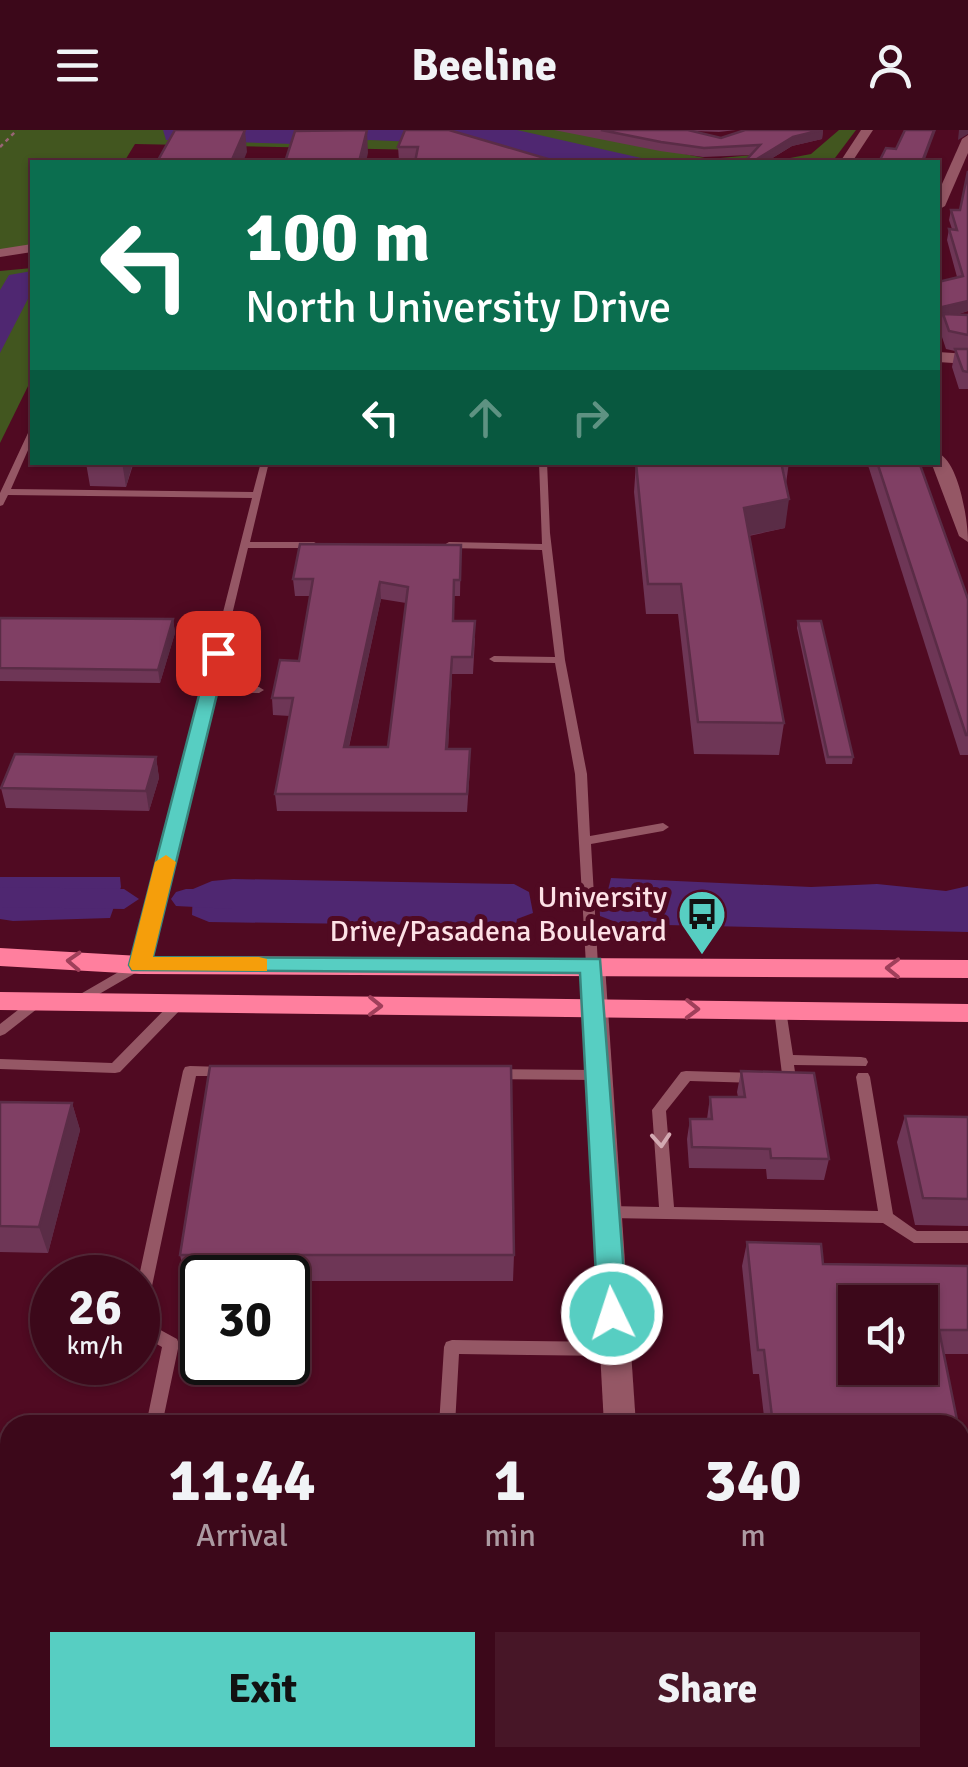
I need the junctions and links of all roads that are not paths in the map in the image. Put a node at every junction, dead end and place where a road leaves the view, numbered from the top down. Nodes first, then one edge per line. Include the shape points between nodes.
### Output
1 (866, 130) edge
2 (968, 139) edge
3 (847, 160) edge
4 (948, 184) junction
5 (968, 186) edge
6 (940, 202) edge
7 (30, 248) edge
8 (0, 252) edge
9 (30, 260) edge
10 (0, 264) edge
11 (940, 359) edge
12 (968, 360) edge
13 (30, 441) edge
14 (940, 463) edge
15 (264, 465) edge
16 (544, 465) edge
17 (940, 465) edge
18 (966, 470) dead end
19 (5, 492) junction
20 (257, 496) junction
21 (0, 503) edge
22 (968, 536) edge
23 (245, 545) junction
24 (325, 545) edge
25 (432, 545) edge
26 (546, 547) junction
27 (494, 659) dead end
28 (560, 660) junction
29 (208, 689) junction
30 (259, 690) dead end
31 (663, 827) dead end
32 (585, 841) junction
33 (0, 956) edge
34 (140, 965) junction
35 (592, 965) junction
36 (968, 970) edge
37 (0, 1001) edge
38 (37, 1002) junction
39 (75, 1003) junction
40 (178, 1004) junction
41 (595, 1008) junction
42 (780, 1010) junction
43 (968, 1013) edge
44 (0, 1031) edge
45 (786, 1060) junction
46 (0, 1064) edge
47 (248, 1072) edge
48 (481, 1074) edge
49 (597, 1074) junction
50 (606, 1212) junction
51 (667, 1214) junction
52 (886, 1217) junction
53 (968, 1237) edge
54 (615, 1350) junction
55 (156, 1415) edge
56 (448, 1415) edge
57 (619, 1415) edge

1 - 3 street
2 - 4 street
4 - 5 street
4 - 6 street
7 - 8 street
9 - 10 street
11 - 12 street
13 - 19 lane
14 - 18 street
15 - 20 lane
16 - 26 lane
17 - 22 street
19 - 20 lane
19 - 21 lane
20 - 23 lane
23 - 24 lane
23 - 29 lane
25 - 26 lane
26 - 28 lane
27 - 28 lane
28 - 32 lane via 582,774
29 - 30 lane
29 - 34 lane
31 - 32 lane
32 - 35 lane
34 -> 33 main road
34 - 35 main road
34 - 39 lane
36 -> 35 main road
35 - 41 street
37 - 38 main road
38 - 39 main road
38 - 44 lane
39 - 40 main road
40 -> 41 main road
40 - 46 lane via 115,1068
41 -> 42 main road
41 - 49 street
42 - 43 main road
42 - 45 lane
45 -> 51 lane via 789,1079 686,1076 659,1110
45 - 52 lane via 862,1070
47 - 55 lane via 190,1071 143,1292 148,1331 170,1344
48 - 49 lane
49 - 50 street
50 - 51 lane
50 - 54 street
51 - 52 lane
52 - 53 lane via 914,1236
54 - 56 lane via 452,1347
54 - 57 street

